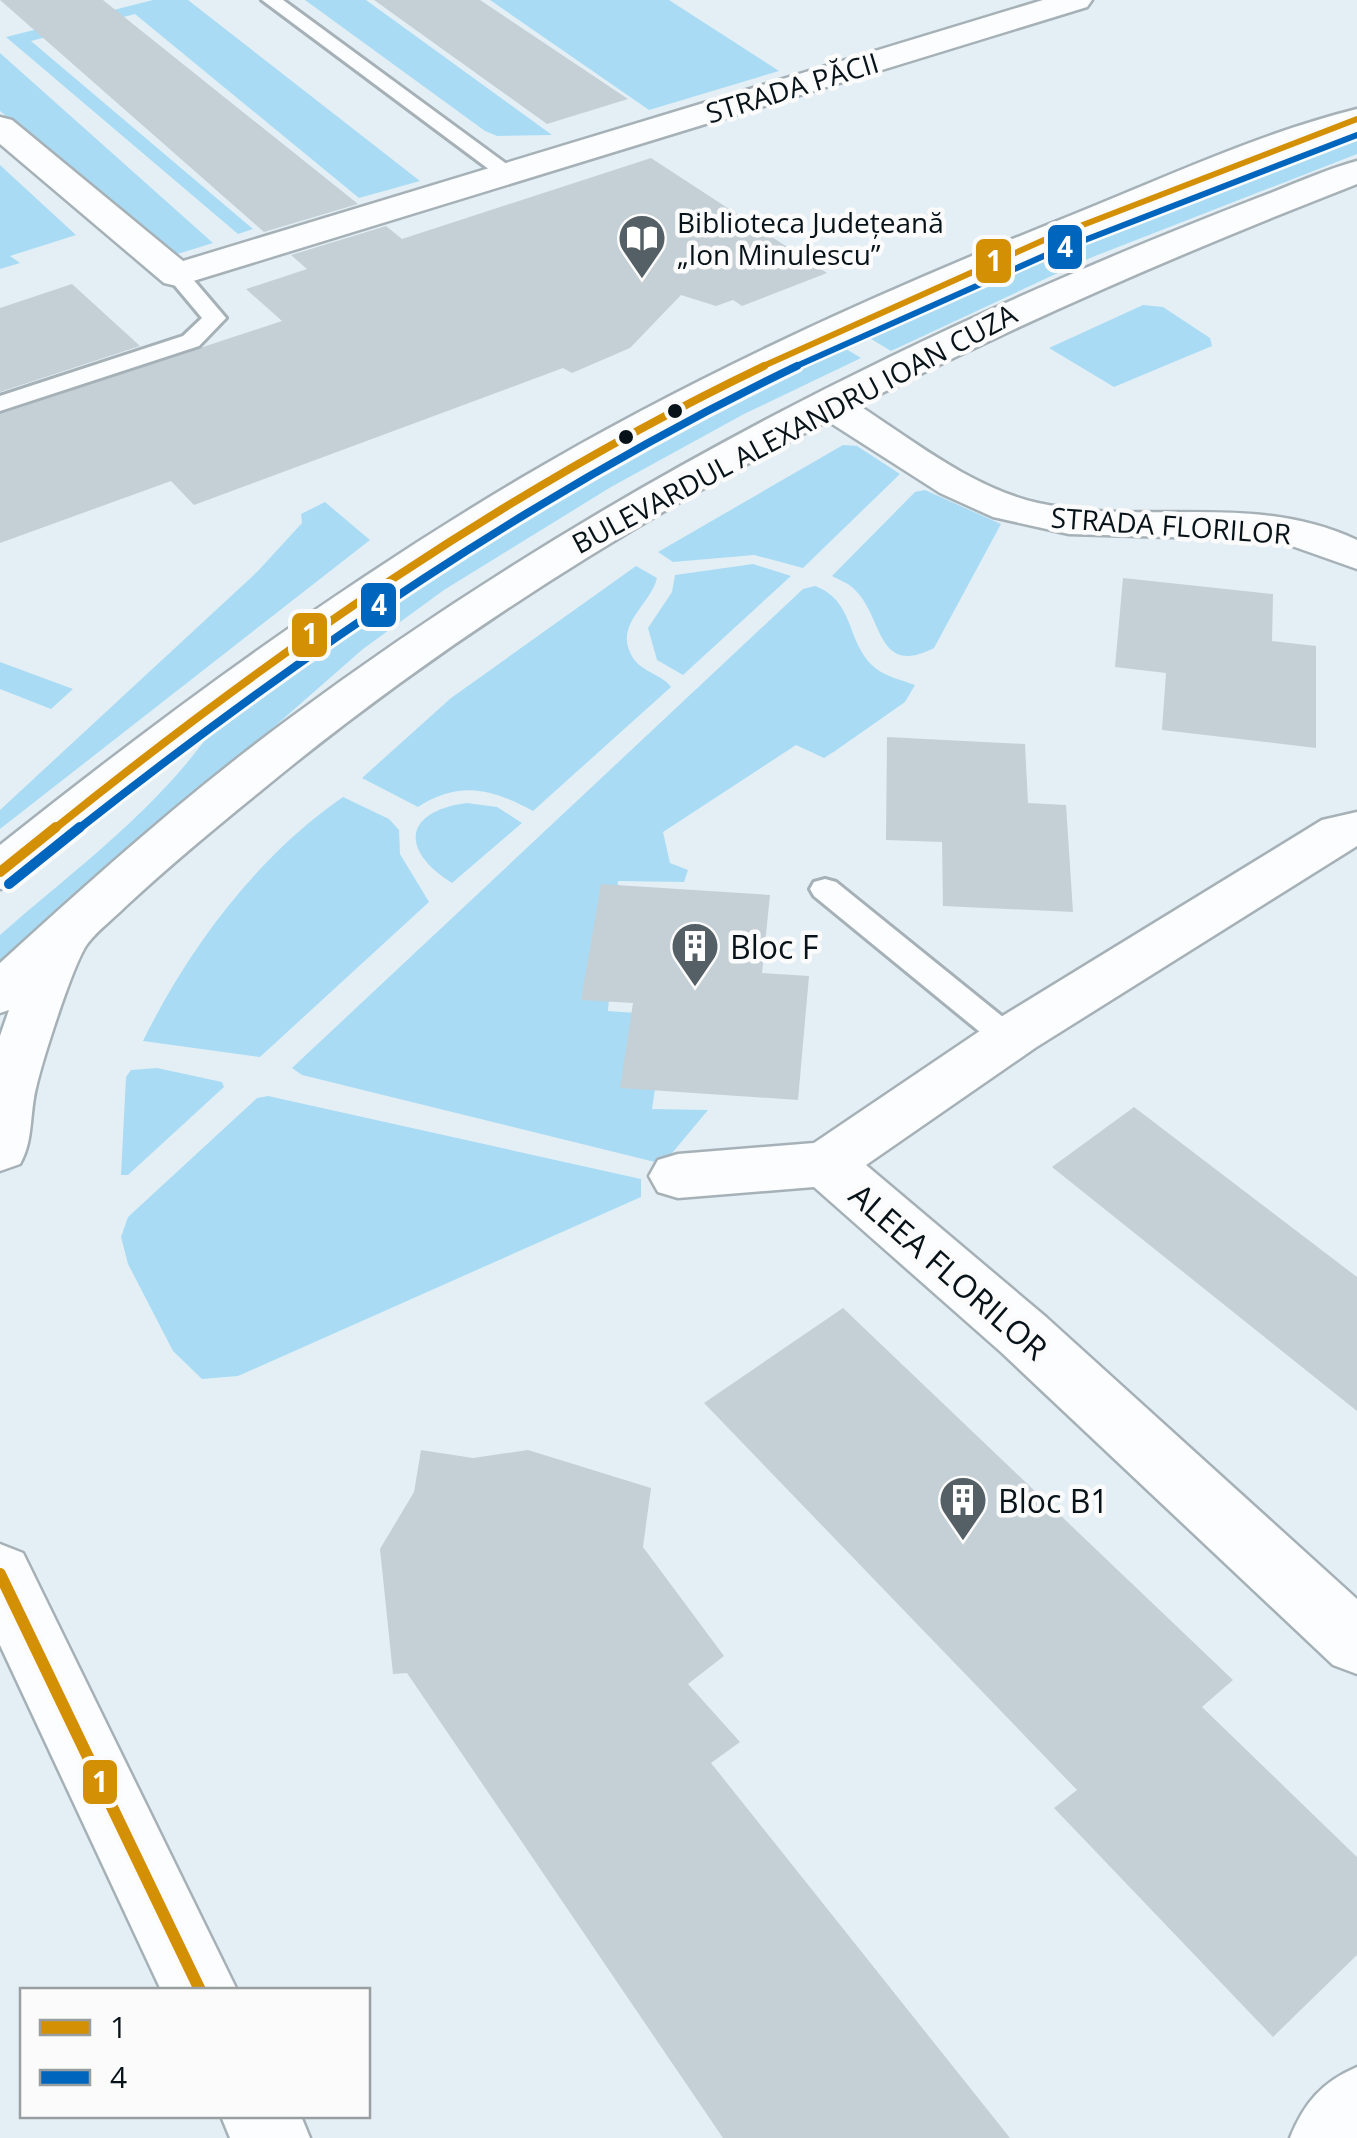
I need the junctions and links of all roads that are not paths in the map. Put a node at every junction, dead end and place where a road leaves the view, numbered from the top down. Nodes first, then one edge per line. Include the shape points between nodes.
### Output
1 (270, 0) edge
2 (1076, 0) edge
3 (1357, 120) edge
4 (0, 127) edge
5 (1357, 172) edge
6 (508, 175) junction
7 (177, 275) junction
8 (0, 404) edge
9 (829, 404) junction
10 (1357, 556) edge
11 (1357, 829) edge
12 (0, 872) edge
13 (825, 889) dead end
14 (66, 928) junction
15 (0, 994) edge
16 (1008, 1038) junction
17 (0, 1148) edge
18 (826, 1164) junction
19 (678, 1176) dead end
20 (0, 1574) edge
21 (1357, 1643) edge
22 (199, 1988) edge
23 (1357, 2106) edge
24 (1329, 2138) edge

1 - 6 lane
2 - 6 main road, STRADA PĂCII
3 - 12 main road, BULEVARDUL ALEXANDRU IOAN CUZA via 979,263 725,384 541,484 368,593 169,733
4 - 7 main road
5 - 9 main road, BULEVARDUL ALEXANDRU IOAN CUZA via 1032,302
6 - 7 main road, STRADA PĂCII
7 - 8 lane via 215,318 191,341
9 - 10 main road, STRADA FLORILOR via 978,494 1031,515 1085,524 1248,525 1307,534
9 - 14 main road, BULEVARDUL ALEXANDRU IOAN CUZA via 627,510 448,624 204,807
11 - 16 main road, ALEEA FLORILOR via 1340,832
13 - 16 lane
14 - 15 main road, BULEVARDUL ALEXANDRU IOAN CUZA
14 - 17 main road via 7,1093
16 - 18 main road, ALEEA FLORILOR
18 - 19 main road
18 - 21 main road, ALEEA FLORILOR via 1024,1334
20 - 22 main road
23 - 24 main road

